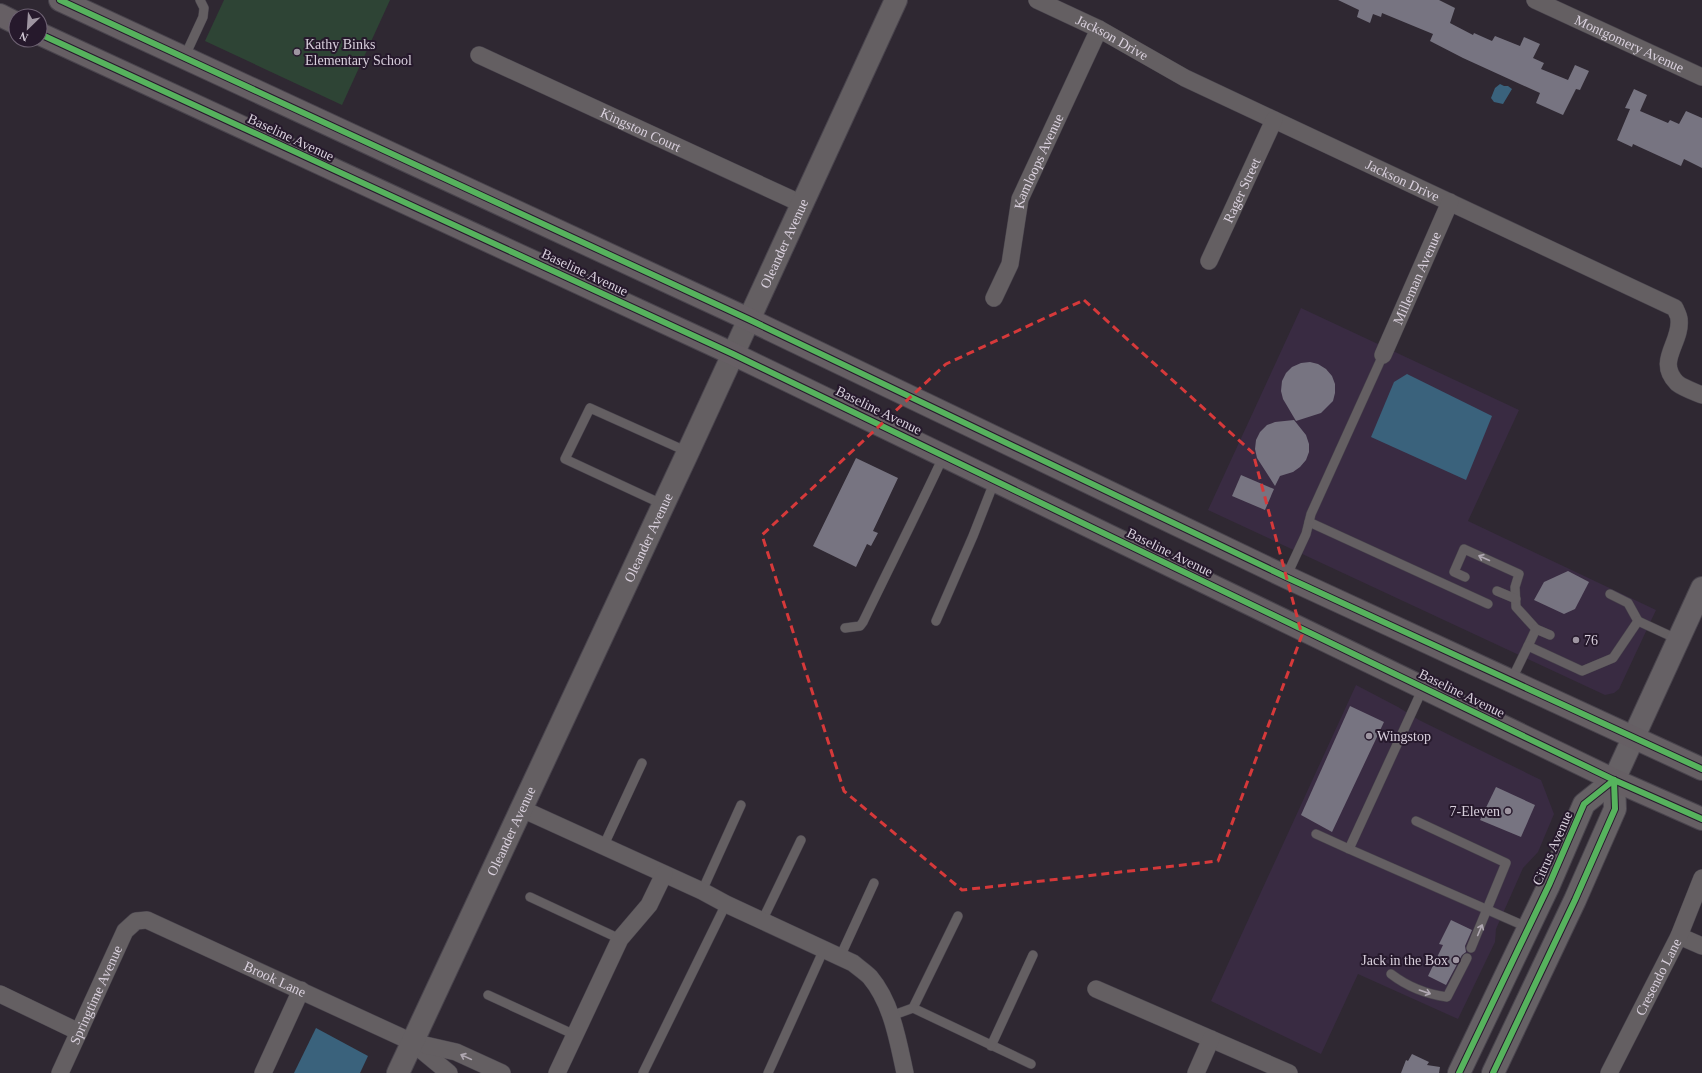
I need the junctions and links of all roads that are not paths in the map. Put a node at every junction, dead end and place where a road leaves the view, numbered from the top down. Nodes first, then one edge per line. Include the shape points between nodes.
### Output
1 (60, 0) edge
2 (200, 0) edge
3 (896, 0) edge
4 (1037, 0) edge
5 (1535, 0) edge
6 (1099, 29) junction
7 (48, 38) edge
8 (480, 54) dead end
9 (184, 58) junction
10 (1702, 77) edge
11 (1274, 120) junction
12 (1450, 202) junction
13 (802, 204) junction
14 (1209, 261) dead end
15 (994, 298) dead end
16 (748, 320) junction
17 (733, 354) junction
18 (1383, 355) joint
19 (1702, 395) edge
20 (688, 452) junction
21 (944, 455) junction
22 (995, 480) junction
23 (664, 505) junction
24 (1309, 522) junction
25 (1286, 577) junction
26 (1465, 577) dead end
27 (1702, 588) edge
28 (1497, 591) dead end
29 (1610, 594) dead end
30 (1516, 599) junction
31 (1488, 604) dead end
32 (936, 620) dead end
33 (1638, 621) junction
34 (845, 628) dead end
35 (1536, 629) junction
36 (1550, 635) dead end
37 (1679, 640) junction
38 (1528, 646) junction
39 (1511, 681) junction
40 (1423, 688) junction
41 (1634, 737) junction
42 (642, 763) dead end
43 (1702, 769) edge
44 (1614, 780) junction
45 (741, 805) dead end
46 (522, 809) junction
47 (1702, 819) edge
48 (1416, 821) dead end
49 (1316, 834) dead end
50 (801, 840) dead end
51 (603, 847) junction
52 (1349, 849) junction
53 (664, 874) junction
54 (1702, 878) edge
55 (874, 883) dead end
56 (702, 891) junction
57 (530, 897) dead end
58 (726, 904) junction
59 (1487, 911) junction
60 (958, 916) dead end
61 (136, 921) joint
62 (762, 921) junction
63 (1528, 928) junction
64 (1679, 936) junction
65 (620, 939) junction
66 (1702, 946) edge
67 (1471, 948) dead end
68 (824, 949) junction
69 (1033, 955) dead end
70 (840, 957) junction
71 (1467, 958) dead end
72 (1391, 974) dead end
73 (1096, 989) dead end
74 (301, 990) junction
75 (0, 994) edge
76 (488, 995) dead end
77 (913, 1008) junction
78 (891, 1016) junction
79 (79, 1032) junction
80 (575, 1035) junction
81 (1211, 1039) junction
82 (412, 1042) junction
83 (991, 1046) junction
84 (1031, 1064) dead end
85 (482, 1069) edge
86 (60, 1073) edge
87 (263, 1073) edge
88 (398, 1073) edge
89 (449, 1073) edge
90 (502, 1073) edge
91 (557, 1073) edge
92 (643, 1073) edge
93 (768, 1073) edge
94 (905, 1073) edge
95 (1196, 1073) edge
96 (1289, 1073) edge
97 (1459, 1073) edge
98 (1493, 1073) edge
99 (1608, 1073) edge

1 - 9 main road, Baseline Avenue
2 - 9 lane via 204,8 203,17
3 - 13 street, Oleander Avenue
4 - 6 street, Jackson Drive
5 - 10 street, Montgomery Avenue
6 - 11 street, Jackson Drive via 1185,78
6 - 15 street, Kamloops Avenue via 1020,199 1010,264
7 - 17 main road, Baseline Avenue
8 - 13 street, Kingston Court
9 - 16 main road, Baseline Avenue
11 - 12 street, Jackson Drive
11 - 14 street, Rager Street
12 - 18 street, Milleman Avenue
12 - 19 street, Jackson Drive via 1675,308 1680,319 1677,336 1667,360 1671,374 1678,384
13 - 16 street, Oleander Avenue
16 - 17 street, Oleander Avenue
16 - 25 main road, Baseline Avenue
17 - 20 street, Oleander Avenue
17 - 21 main road, Baseline Avenue
18 - 24 lane
20 - 23 street, Oleander Avenue
20 - 23 lane via 590,408 565,459
21 - 22 main road, Baseline Avenue
21 - 34 lane via 863,622 860,626
22 - 32 lane
22 - 40 main road, Baseline Avenue
23 - 46 street, Oleander Avenue
24 - 25 lane
24 - 31 lane
25 - 39 main road, Baseline Avenue
30 -> 26 lane via 1515,587 1519,574 1464,549 1454,572
27 - 37 main road, Citrus Avenue
28 - 30 lane
29 - 33 lane via 1628,603
30 - 35 lane via 1516,607
33 - 37 lane
33 - 38 lane via 1612,658 1582,671
35 - 36 lane
35 - 38 lane
37 - 41 main road, Citrus Avenue
38 - 39 lane
39 - 41 main road, Baseline Avenue
40 - 44 main road, Baseline Avenue
40 - 52 lane
41 - 43 main road, Baseline Avenue
41 - 44 main road, Citrus Avenue
42 - 51 lane
44 - 47 main road, Baseline Avenue
44 - 63 main road, Citrus Avenue via 1584,804
44 - 98 main road, Citrus Avenue via 1613,813
45 - 56 lane
46 - 51 street
46 - 82 street, Oleander Avenue
48 - 59 lane via 1506,863
49 - 52 lane
50 - 62 lane
51 - 53 street
52 - 59 lane
53 - 56 street
53 - 65 street via 649,905
54 - 64 street, Cresendo Lane
55 - 70 lane
56 - 58 street
57 - 65 lane
58 - 62 street
58 - 92 lane
59 - 63 lane
67 -> 59 lane
60 - 77 lane
61 - 74 street, Brook Lane via 147,920
61 - 79 street, Springtime Avenue via 125,931
62 - 68 street
63 - 97 main road, Citrus Avenue
64 - 66 street
64 - 99 street, Cresendo Lane
65 - 80 street
68 - 70 street
68 - 93 lane
69 - 83 lane
70 - 78 street via 854,963 870,977
72 -> 71 lane via 1407,985 1447,997
73 - 81 street
74 - 82 street, Brook Lane
74 - 87 street
75 - 79 street
76 - 80 lane
77 - 78 lane
77 - 83 lane
78 - 94 street
79 - 86 street, Springtime Avenue
80 - 91 street
81 - 95 street
81 - 96 street
85 -> 82 street via 456,1052
82 - 88 street, Oleander Avenue
82 - 89 street
83 - 84 lane
85 - 90 street

